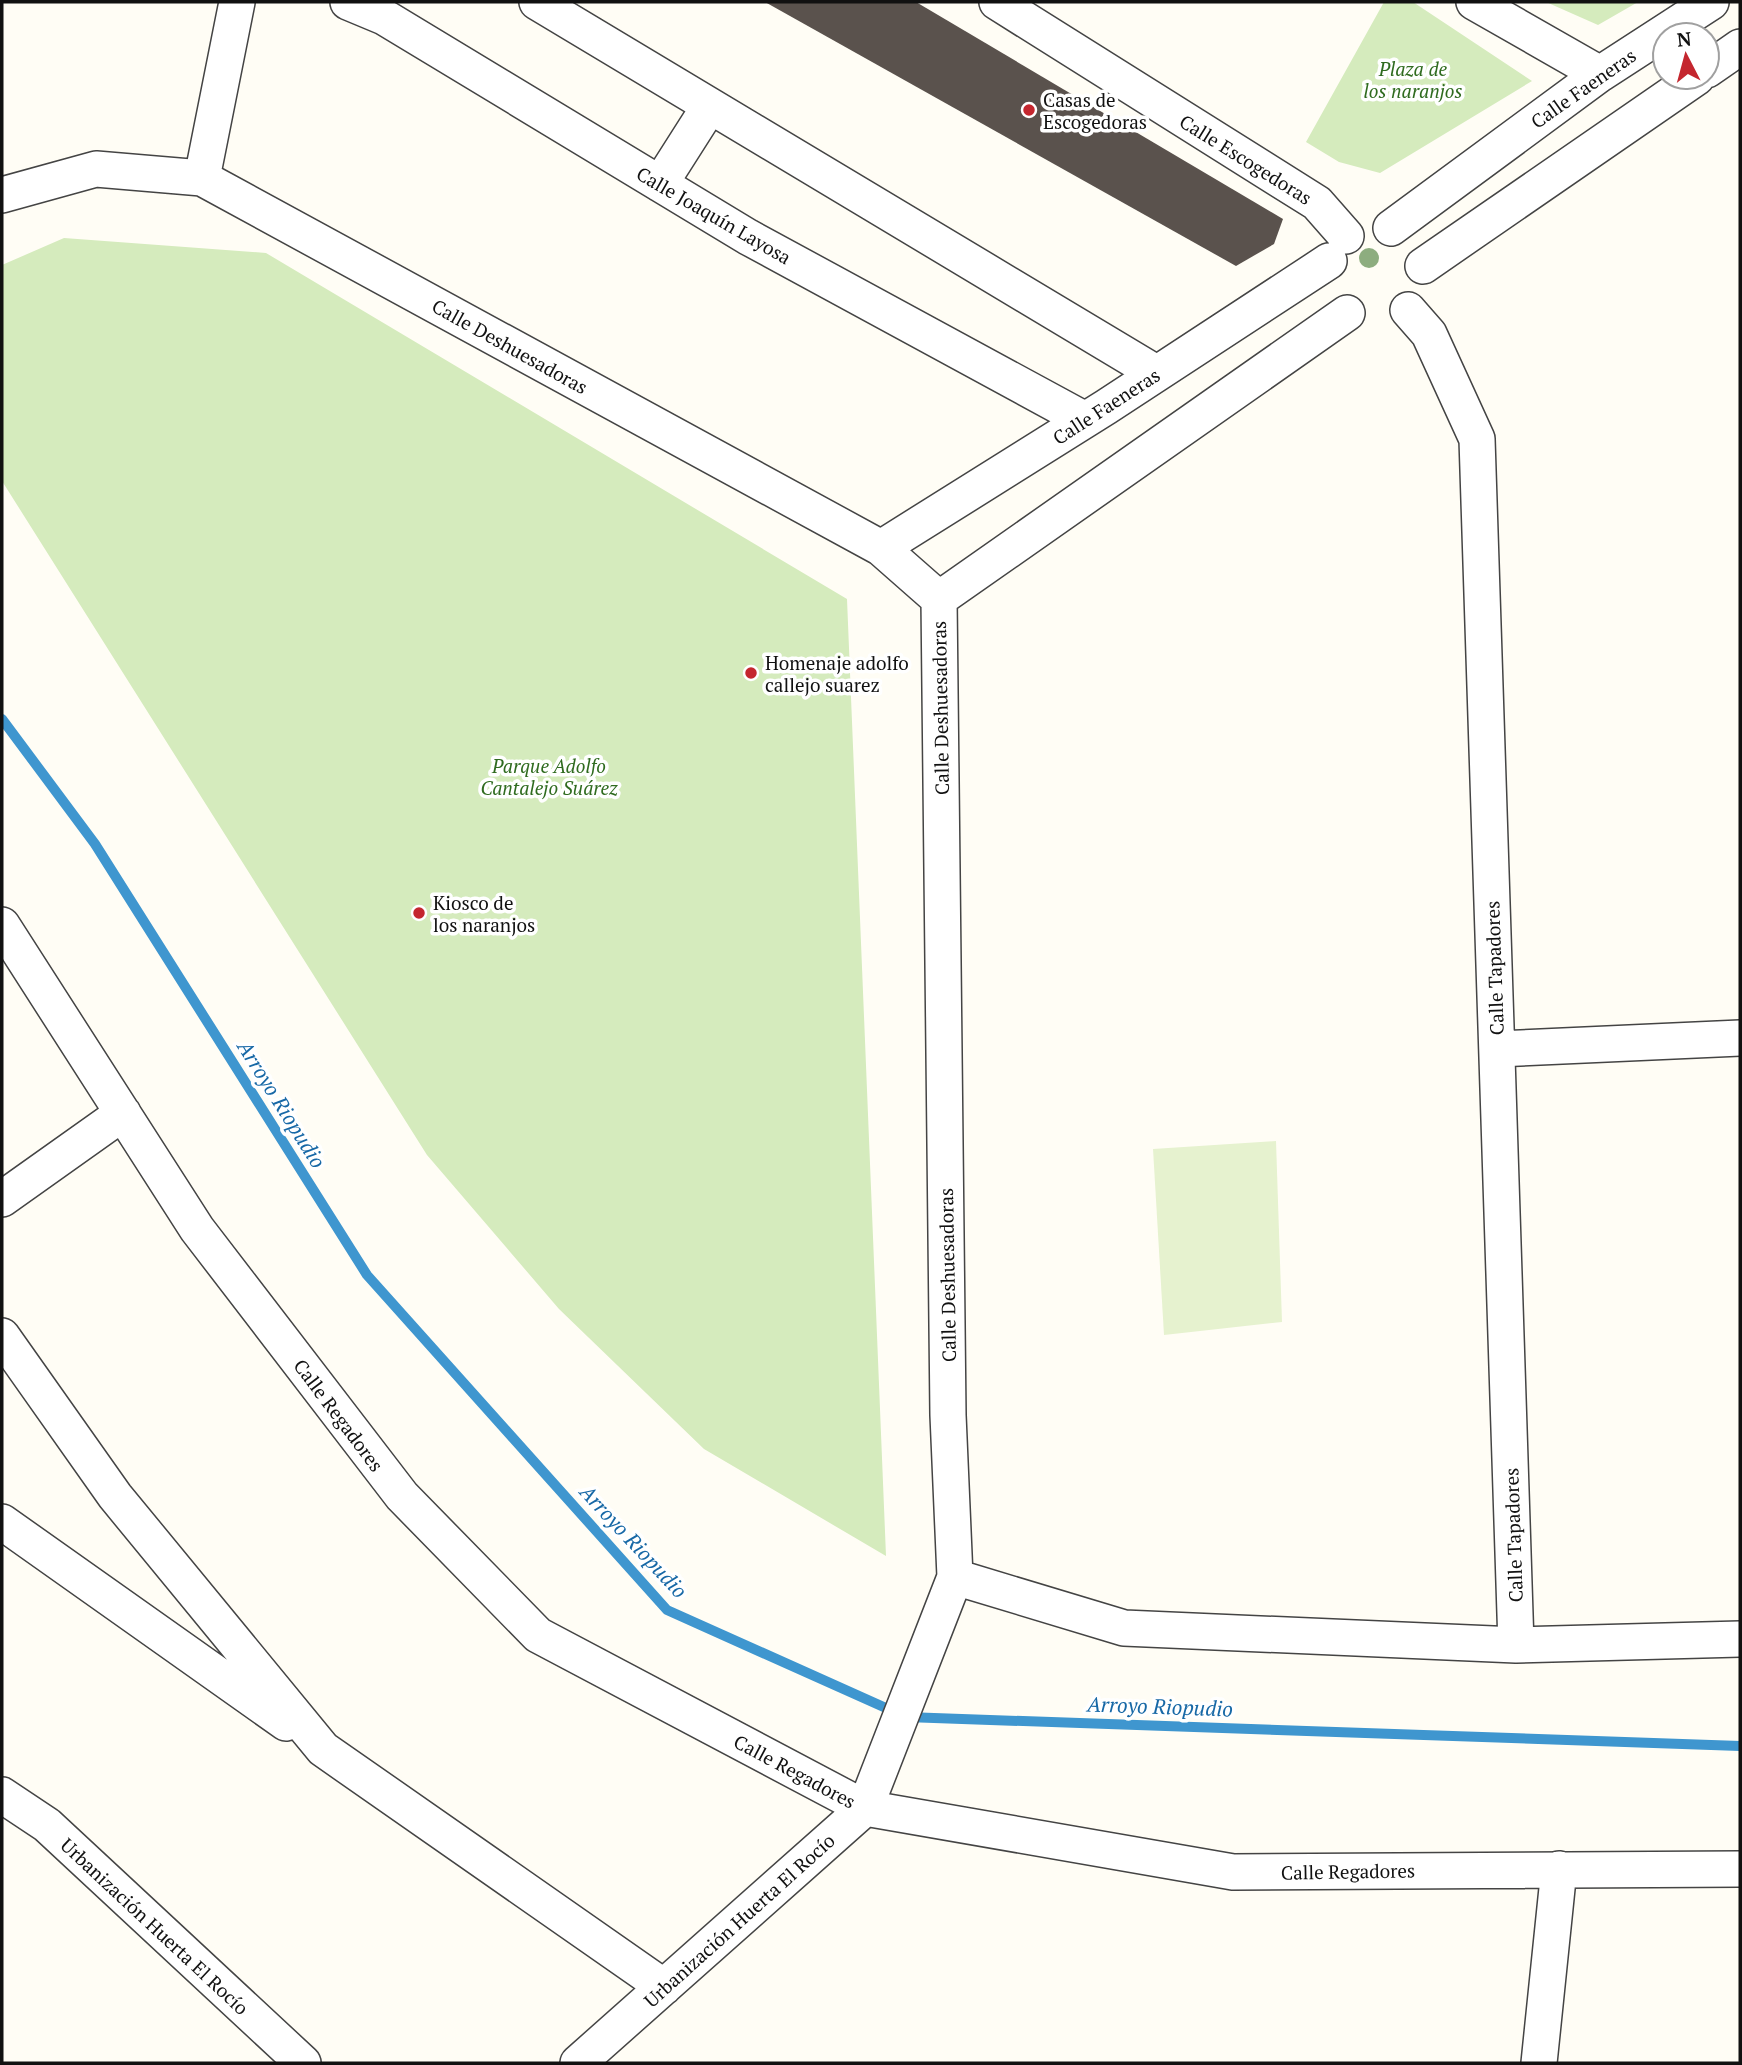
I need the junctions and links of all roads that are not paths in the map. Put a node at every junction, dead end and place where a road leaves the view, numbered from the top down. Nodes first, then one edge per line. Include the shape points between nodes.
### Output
1 (237, 2) edge
2 (348, 2) edge
3 (537, 2) edge
4 (996, 2) edge
5 (1474, 2) edge
6 (1711, 2) edge
7 (1740, 47) edge
8 (1740, 53) edge
9 (1721, 60) edge
10 (1600, 74) junction
11 (1677, 91) edge
12 (709, 107) junction
13 (202, 178) junction
14 (660, 184) junction
15 (2, 195) edge
16 (1391, 228) junction
17 (1338, 249) junction
18 (1423, 266) junction
19 (1408, 310) junction
20 (1347, 313) junction
21 (1156, 373) junction
22 (1085, 420) junction
23 (881, 548) junction
24 (939, 599) junction
25 (2, 925) edge
26 (1740, 1038) edge
27 (1497, 1049) junction
28 (123, 1113) junction
29 (2, 1199) edge
30 (2, 1336) edge
31 (2, 1522) edge
32 (955, 1577) junction
33 (1740, 1639) edge
34 (1516, 1645) junction
35 (323, 1749) junction
36 (882, 1766) joint
37 (2, 1795) edge
38 (865, 1808) junction
39 (1559, 1869) junction
40 (1740, 1869) edge
41 (664, 1987) junction
42 (303, 2063) edge
43 (578, 2063) edge
44 (1539, 2063) edge

1 - 13 street
2 - 14 street, Calle Joaquín Layosa via 384,18
3 - 12 street
4 - 17 street, Calle Escogedoras via 1318,203
5 - 10 street
6 - 10 street, Calle Faeneras
7 - 8 street
7 - 9 street
10 - 16 street, Calle Faeneras
11 - 18 street
12 - 14 street
12 - 21 street
13 - 15 street, Calle Deshuesadoras via 96,169
13 - 23 street, Calle Deshuesadoras
14 - 22 street, Calle Joaquín Layosa via 748,237
16 - 17 street via 1366,228
16 - 18 street via 1418,250
17 - 20 street via 1327,278 1331,294
17 - 21 street, Calle Faeneras
18 - 19 street via 1421,288
19 - 20 street via 1379,322
19 - 27 street, Calle Tapadores via 1429,334 1477,439
20 - 24 street
21 - 22 street, Calle Faeneras
22 - 23 street, Calle Faeneras
23 - 24 street, Calle Deshuesadoras
24 - 32 street, Calle Deshuesadoras via 948,1415
25 - 28 street
26 - 27 street
27 - 34 street, Calle Tapadores
28 - 29 street
28 - 38 street, Calle Regadores via 197,1229 402,1496 538,1635
30 - 35 street via 115,1496
31 - 35 street
32 - 34 street via 1124,1628
32 - 36 street, Calle Deshuesadoras
33 - 34 street
35 - 41 street
36 - 38 street, Urbanización Huerta El Rocío
37 - 42 street, Urbanización Huerta El Rocío via 47,1825
38 - 39 street, Calle Regadores via 1233,1872
38 - 41 street, Urbanización Huerta El Rocío
39 - 40 street, Calle Regadores
39 - 44 street
41 - 43 street, Urbanización Huerta El Rocío

